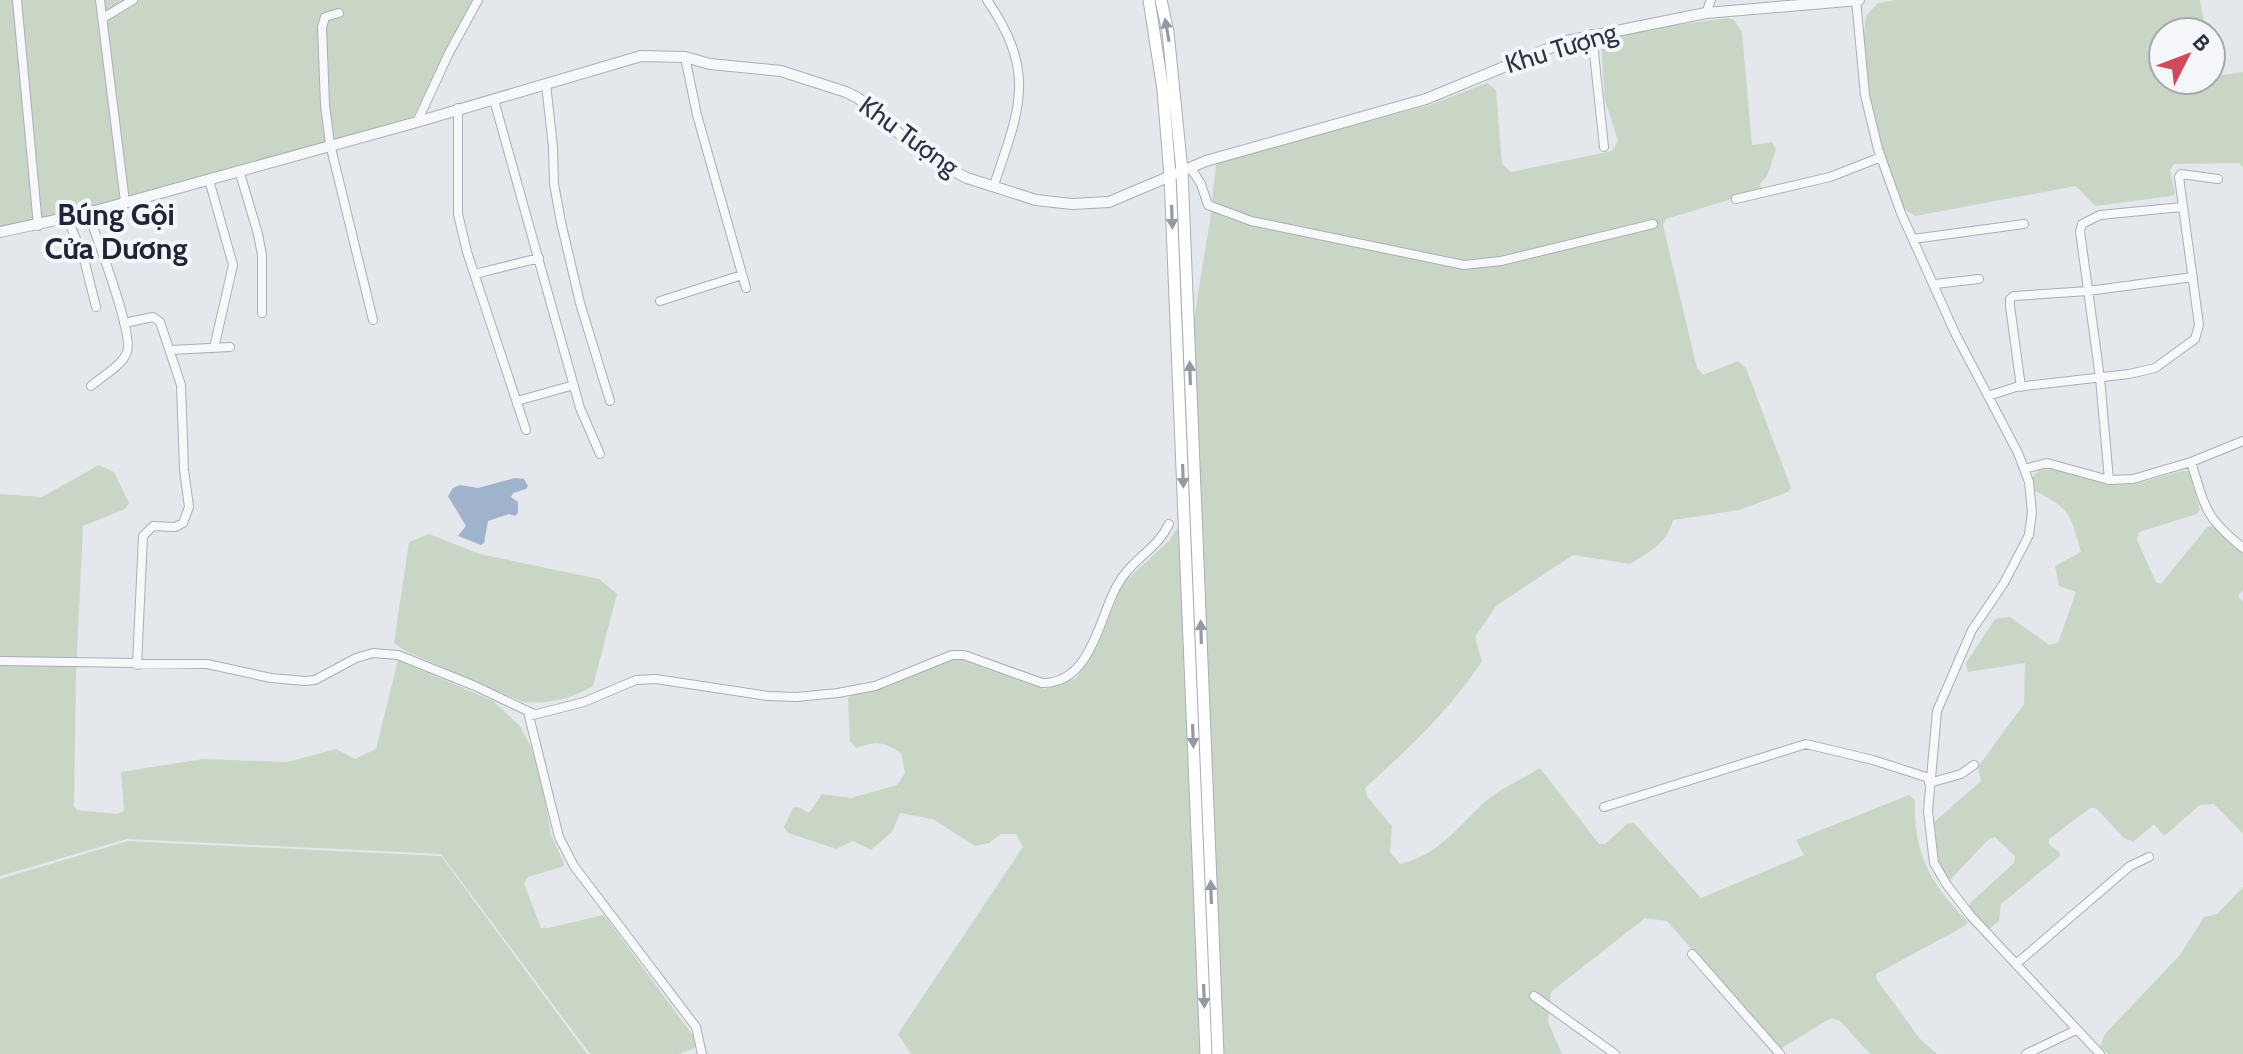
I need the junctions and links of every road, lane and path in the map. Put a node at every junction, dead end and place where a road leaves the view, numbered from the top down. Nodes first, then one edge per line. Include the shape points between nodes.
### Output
1 (17, 0) edge
2 (100, 0) edge
3 (133, 0) edge
4 (478, 0) edge
5 (987, 0) edge
6 (1149, 0) edge
7 (1161, 0) edge
8 (1711, 0) edge
9 (1858, 0) edge
10 (339, 13) dead end
11 (1706, 13) junction
12 (103, 18) junction
13 (1592, 34) junction
14 (685, 57) junction
15 (546, 84) junction
16 (494, 100) junction
17 (458, 108) junction
18 (417, 122) junction
19 (330, 144) junction
20 (1604, 147) dead end
21 (1881, 157) junction
22 (239, 170) junction
23 (1181, 171) junction
24 (2218, 179) dead end
25 (209, 180) junction
26 (994, 185) junction
27 (1736, 199) dead end
28 (125, 202) junction
29 (2182, 207) junction
30 (88, 213) junction
31 (67, 218) junction
32 (1653, 224) dead end
33 (2024, 224) dead end
34 (38, 226) junction
35 (0, 232) edge
36 (1913, 239) junction
37 (539, 258) junction
38 (475, 274) junction
39 (742, 275) junction
40 (2193, 277) junction
41 (1979, 279) dead end
42 (1935, 284) junction
43 (746, 288) dead end
44 (2088, 291) junction
45 (660, 301) dead end
46 (96, 307) dead end
47 (262, 313) dead end
48 (373, 320) dead end
49 (124, 323) junction
50 (230, 347) dead end
51 (214, 348) junction
52 (170, 350) junction
53 (2100, 378) junction
54 (574, 385) junction
55 (91, 386) dead end
56 (2021, 387) junction
57 (1988, 396) junction
58 (517, 401) junction
59 (610, 401) dead end
60 (526, 430) dead end
61 (2243, 441) edge
62 (600, 454) dead end
63 (2191, 462) junction
64 (2024, 469) junction
65 (2109, 480) junction
66 (1169, 524) dead end
67 (2243, 548) edge
68 (0, 661) edge
69 (137, 665) junction
70 (534, 714) junction
71 (1974, 765) dead end
72 (1929, 780) junction
73 (1604, 807) dead end
74 (2149, 857) dead end
75 (1692, 954) dead end
76 (2016, 964) junction
77 (1534, 996) dead end
78 (2076, 1030) junction
79 (702, 1054) edge
80 (1206, 1054) edge
81 (1218, 1054) edge
82 (1615, 1054) edge
83 (1780, 1054) edge
84 (2026, 1054) edge
85 (2100, 1054) edge

1 - 34 street
2 - 12 street
3 - 12 street
4 - 18 street
5 - 26 street via 1012,41 1018,79 1018,116
6 - 23 main road
23 -> 7 main road
8 - 11 street
9 - 11 street, Khu Tượng
9 - 21 street via 1865,95
10 - 19 street via 325,17 322,27
11 - 13 street, Khu Tượng
12 - 28 street
13 - 20 street
13 - 23 street, Khu Tượng via 1426,99
14 - 15 street, Khu Tượng via 641,56
14 - 26 street, Khu Tượng via 781,71 846,92 942,165
14 - 39 street
15 - 16 street, Khu Tượng
15 - 59 street via 561,222
16 - 17 street, Khu Tượng
16 - 37 street
17 - 18 street, Khu Tượng
17 - 38 street via 458,214
18 - 19 street, Khu Tượng
19 - 22 street, Khu Tượng
19 - 48 street
21 - 27 street via 1830,177
21 - 36 street
22 - 25 street, Khu Tượng
22 - 47 street via 260,244
23 - 26 street, Khu Tượng via 1109,202 1036,200
23 - 32 street via 1201,184 1208,205 1224,213 1464,265
23 -> 80 main road
81 -> 23 main road
24 - 29 street via 2181,174
25 - 28 street, Khu Tượng
25 - 51 street via 233,265
28 - 30 street, Khu Tượng
29 - 40 street
29 - 44 street via 2100,215 2082,224
30 - 31 street, Khu Tượng
30 - 49 street
31 - 34 street, Khu Tượng
31 - 46 street
33 - 36 street
34 - 35 street, Khu Tượng
36 - 42 street
37 - 38 street
37 - 54 street
38 - 58 street
39 - 43 street
39 - 45 street
40 - 44 street
40 - 53 street via 2199,325 2195,339 2155,368
41 - 42 street
42 - 57 street
44 - 53 street
44 - 56 street via 2010,299
49 - 52 street via 157,318
49 - 55 street via 128,351
50 - 51 street
51 - 52 street
52 - 69 street via 181,385 189,507 183,523 153,526 143,536
53 - 56 street
53 - 65 street
54 - 58 street
54 - 62 street
56 - 57 street
57 - 64 street
58 - 60 street
61 - 63 street
63 - 65 street via 2157,474
63 - 67 street via 2206,512
64 - 65 street via 2047,463
64 - 72 street via 2032,512 2029,535 1972,630 1937,711
66 - 70 street via 1154,548 1124,574 1082,661 1053,683 952,655 875,686 838,693 768,696 646,679
68 - 69 street
69 - 70 street via 207,664 305,681 373,653 398,655
70 - 79 street via 528,719 559,837 574,866 696,1027
71 - 72 street via 1961,774
72 - 73 street via 1806,744
72 - 76 street via 1934,863 1971,916
74 - 76 street via 2130,866
75 - 83 street
76 - 78 street
77 - 82 street
78 - 84 street
78 - 85 street

